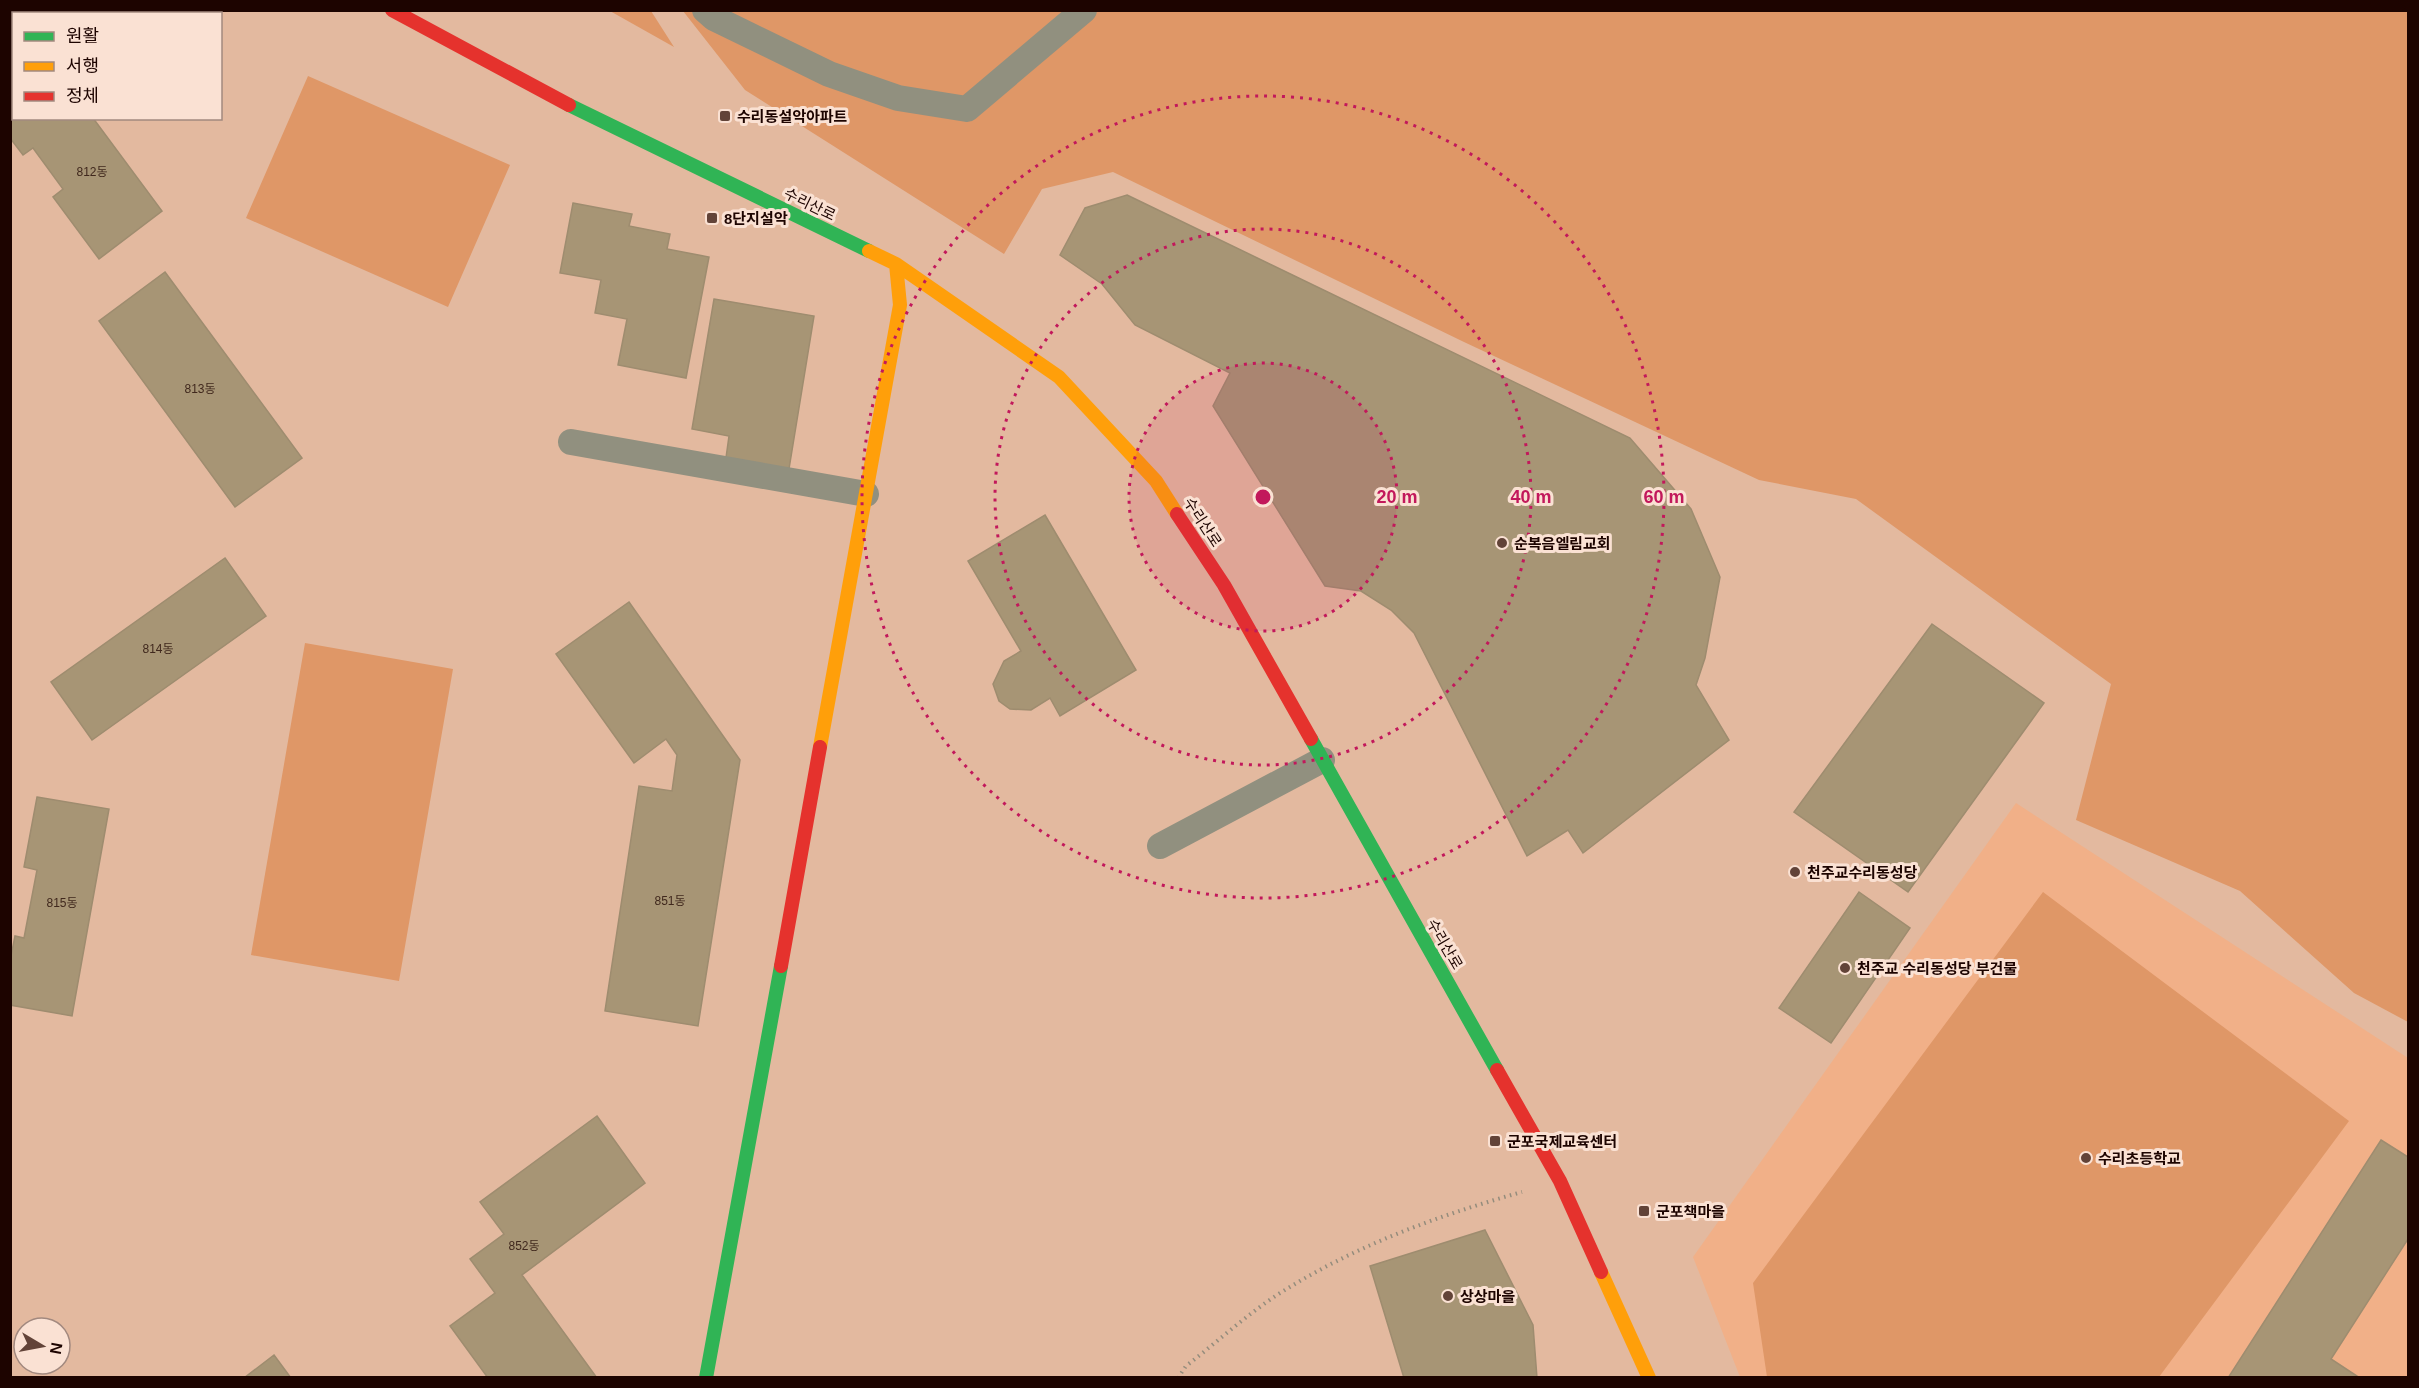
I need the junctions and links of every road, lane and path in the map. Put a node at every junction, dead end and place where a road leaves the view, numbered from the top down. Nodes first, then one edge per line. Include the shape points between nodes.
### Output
1 (392, 10) edge
2 (705, 10) edge
3 (1084, 10) edge
4 (897, 264) junction
5 (571, 442) dead end
6 (866, 494) junction
7 (1322, 760) junction
8 (1160, 846) dead end
9 (1560, 1181) junction
10 (705, 1377) edge
11 (1178, 1377) edge
12 (1649, 1377) edge

1 - 4 street, 수리산로 via 600,121
2 - 3 lane via 829,74 898,98 967,109
4 - 6 street via 900,305
4 - 7 street, 수리산로 via 1059,377 1156,481 1224,585
5 - 6 lane
6 - 10 street
7 - 8 lane
7 - 9 street, 수리산로
9 - 11 path via 1456,1210 1374,1242 1276,1296 1186,1366
9 - 12 street, 수리산로

